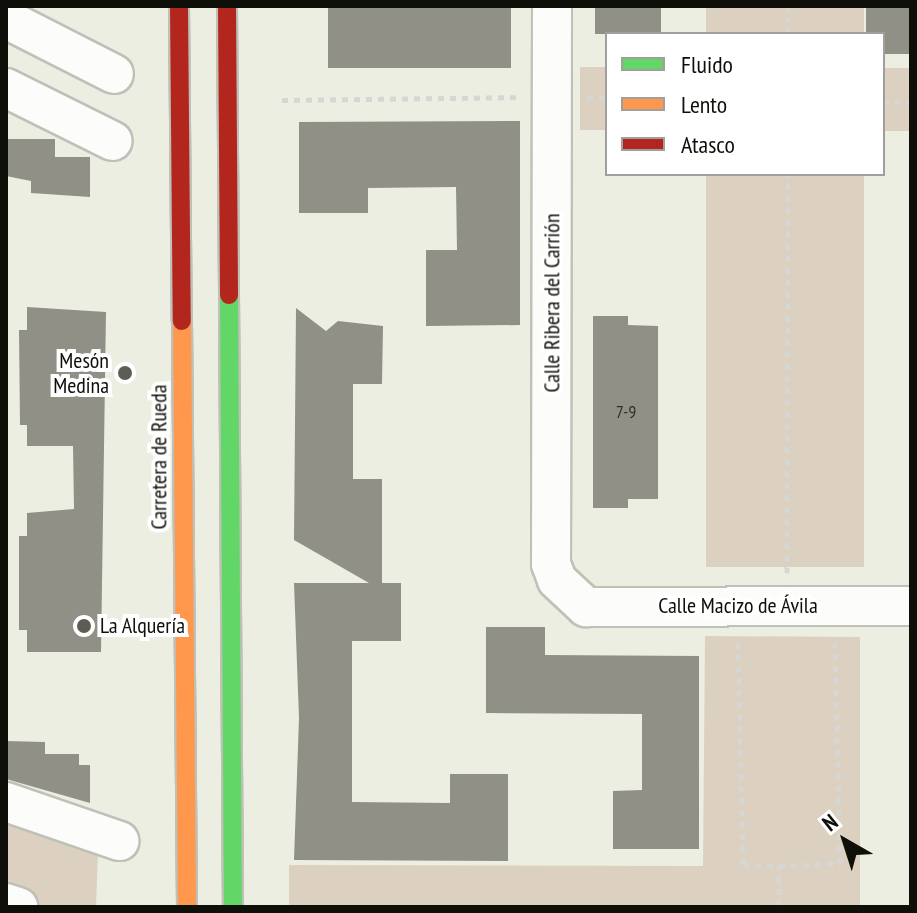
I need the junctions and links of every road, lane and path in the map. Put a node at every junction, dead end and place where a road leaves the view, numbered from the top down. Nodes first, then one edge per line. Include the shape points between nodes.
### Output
1 (179, 6) edge
2 (227, 6) edge
3 (552, 6) edge
4 (788, 6) edge
5 (6, 19) edge
6 (788, 32) edge
7 (114, 74) dead end
8 (6, 88) edge
9 (552, 97) junction
10 (605, 98) edge
11 (282, 100) dead end
12 (885, 101) edge
13 (911, 102) edge
14 (113, 141) dead end
15 (788, 176) edge
16 (568, 595) joint
17 (786, 606) junction
18 (911, 606) edge
19 (738, 624) dead end
20 (835, 626) dead end
21 (6, 802) edge
22 (119, 841) dead end
23 (779, 866) junction
24 (6, 903) edge
25 (18, 907) edge
26 (187, 907) edge
27 (233, 907) edge
28 (779, 907) edge

1 - 26 street, Carretera de Rueda
2 - 27 street
3 - 9 street, Calle Ribera del Carrión
4 - 6 path
5 - 7 street
8 - 14 street
9 - 10 path
9 - 11 path
9 - 16 street, Calle Ribera del Carrión via 551,564
12 - 13 path
15 - 17 path
16 - 17 street, Calle Macizo de Ávila via 586,607
17 - 18 street, Calle Macizo de Ávila
19 - 23 path via 743,865
20 - 23 path via 840,863
21 - 22 street
23 - 28 path
24 - 25 street

